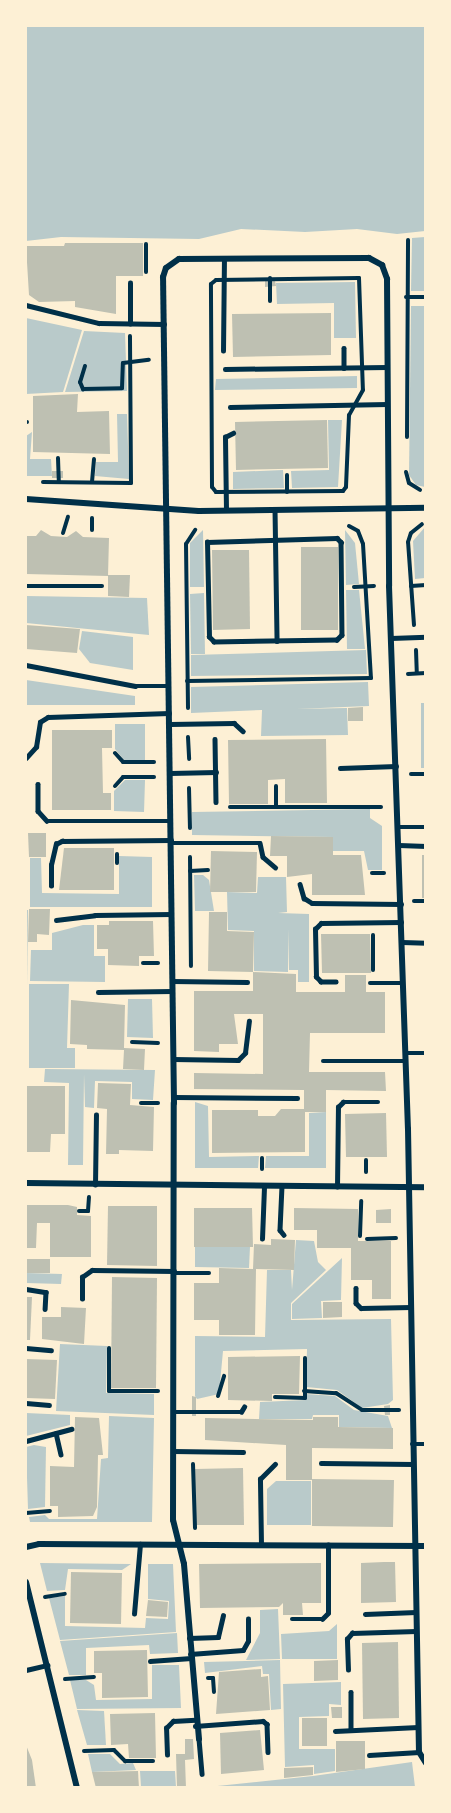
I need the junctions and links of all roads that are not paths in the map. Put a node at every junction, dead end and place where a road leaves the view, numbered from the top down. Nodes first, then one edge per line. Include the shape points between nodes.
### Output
1 (224, 258) junction
2 (130, 283) dead end
3 (26, 305) edge
4 (130, 324) junction
5 (164, 324) junction
6 (344, 348) dead end
7 (223, 351) dead end
8 (387, 367) junction
9 (344, 368) junction
10 (225, 369) dead end
11 (387, 404) junction
12 (230, 407) dead end
13 (233, 433) dead end
14 (26, 499) edge
15 (388, 508) junction
16 (426, 508) edge
17 (167, 509) junction
18 (275, 509) junction
19 (226, 510) junction
20 (275, 539) junction
21 (26, 586) edge
22 (102, 586) dead end
23 (426, 637) edge
24 (391, 638) junction
25 (277, 641) junction
26 (26, 665) edge
27 (169, 683) junction
28 (169, 713) junction
29 (170, 724) junction
30 (243, 731) dead end
31 (215, 739) dead end
32 (26, 758) edge
33 (396, 766) junction
34 (340, 768) dead end
35 (216, 772) junction
36 (170, 775) junction
37 (38, 784) dead end
38 (216, 802) dead end
39 (171, 821) junction
40 (398, 827) junction
41 (426, 827) edge
42 (171, 842) junction
43 (399, 845) junction
44 (426, 846) edge
45 (275, 867) dead end
46 (300, 884) dead end
47 (51, 886) dead end
48 (401, 904) junction
49 (171, 914) junction
50 (57, 920) dead end
51 (401, 922) junction
52 (402, 942) junction
53 (426, 943) edge
54 (172, 981) junction
55 (247, 982) dead end
56 (336, 982) dead end
57 (371, 983) road end
58 (403, 983) junction
59 (172, 991) junction
60 (98, 992) dead end
61 (249, 1021) dead end
62 (405, 1053) junction
63 (426, 1053) edge
64 (173, 1059) junction
65 (323, 1061) dead end
66 (405, 1061) junction
67 (174, 1097) junction
68 (297, 1098) dead end
69 (378, 1102) dead end
70 (96, 1115) dead end
71 (26, 1183) edge
72 (95, 1185) junction
73 (174, 1186) junction
74 (264, 1186) junction
75 (282, 1186) junction
76 (337, 1187) junction
77 (409, 1187) junction
78 (426, 1187) edge
79 (284, 1235) dead end
80 (262, 1239) dead end
81 (174, 1272) junction
82 (209, 1273) dead end
83 (356, 1288) dead end
84 (26, 1289) edge
85 (82, 1299) dead end
86 (411, 1307) junction
87 (45, 1309) dead end
88 (26, 1348) edge
89 (51, 1350) dead end
90 (26, 1403) edge
91 (49, 1405) dead end
92 (244, 1407) dead end
93 (174, 1412) junction
94 (71, 1430) dead end
95 (56, 1433) junction
96 (26, 1441) edge
97 (412, 1444) junction
98 (426, 1444) edge
99 (173, 1452) junction
100 (243, 1452) dead end
101 (61, 1454) dead end
102 (321, 1463) dead end
103 (275, 1464) dead end
104 (413, 1464) junction
105 (140, 1544) junction
106 (179, 1544) junction
107 (261, 1545) junction
108 (328, 1545) junction
109 (415, 1546) junction
110 (426, 1546) edge
111 (26, 1547) edge
112 (26, 1582) edge
113 (416, 1612) junction
114 (134, 1614) dead end
115 (365, 1614) dead end
116 (223, 1616) dead end
117 (248, 1619) dead end
118 (292, 1619) dead end
119 (416, 1630) junction
120 (189, 1638) junction
121 (417, 1654) junction
122 (426, 1654) edge
123 (190, 1656) junction
124 (150, 1661) dead end
125 (46, 1665) junction
126 (26, 1670) edge
127 (348, 1670) dead end
128 (351, 1692) dead end
129 (195, 1723) junction
130 (418, 1727) junction
131 (351, 1730) junction
132 (335, 1731) dead end
133 (199, 1739) joint
134 (268, 1752) dead end
135 (419, 1752) junction
136 (167, 1755) road end
137 (369, 1755) dead end
138 (425, 1764) edge
139 (202, 1774) dead end
140 (77, 1788) edge

1 - 5 street via 179,259 166,267
1 - 7 lane
1 - 8 street via 376,260 385,270
2 - 4 lane
3 - 4 lane via 99,323
4 - 5 lane
5 - 17 street
6 - 9 lane
8 - 9 lane
8 - 11 street
9 - 10 lane
11 - 12 lane
11 - 15 street
13 - 19 lane via 225,437
14 - 17 street
15 - 16 street
15 - 18 street
15 - 24 street
17 - 19 street
17 - 27 street
18 - 19 street
18 - 20 lane
20 - 25 lane
20 - 25 lane via 337,538 341,542 342,635 337,640
20 - 25 lane via 207,542 209,637 214,642
21 - 22 lane
23 - 24 lane
24 - 33 street
26 - 27 lane via 135,686
27 - 28 street
28 - 29 street
28 - 32 lane via 48,717 39,722 36,747
29 - 30 lane via 234,723
29 - 36 street
31 - 35 lane
33 - 34 lane
33 - 40 street
35 - 36 lane
35 - 38 lane
36 - 39 street
37 - 39 lane via 38,811 47,821
39 - 42 street
40 - 41 lane
40 - 43 street
42 - 45 lane via 260,843 263,857
42 - 47 lane via 62,841 56,844
42 - 49 street
43 - 44 lane
43 - 48 street
46 - 48 lane via 304,898 312,903
48 - 51 street
49 - 50 lane
49 - 54 street
51 - 52 street
51 - 56 lane via 321,923 315,929 316,977 321,982
52 - 53 lane
52 - 58 street
54 - 55 lane
54 - 59 street
57 - 58 lane
58 - 62 street
59 - 60 lane
59 - 64 street
61 - 64 lane via 245,1053 238,1060
62 - 63 lane
62 - 66 street
64 - 67 street
65 - 66 lane
66 - 77 street
67 - 68 lane
67 - 73 street
69 - 76 lane via 344,1102 338,1107
70 - 72 lane
71 - 72 street
72 - 73 street
73 - 74 street
73 - 81 street
74 - 75 street
74 - 80 lane
75 - 76 street
75 - 79 lane via 280,1230
76 - 77 street
77 - 78 street
77 - 86 street
81 - 82 lane
81 - 85 lane via 92,1270 82,1277
81 - 93 street
83 - 86 lane via 356,1303 361,1308
84 - 87 lane via 44,1290
86 - 97 street
88 - 89 lane
90 - 91 lane
92 - 93 lane via 241,1412
93 - 99 street
94 - 95 lane
95 - 96 lane
95 - 101 lane
97 - 98 lane
97 - 104 street
99 - 100 lane
99 - 106 street via 173,1520
102 - 104 lane
103 - 107 lane via 260,1479
104 - 109 street
105 - 106 street
105 - 111 street
105 - 114 lane
106 - 107 street
106 - 120 street
107 - 108 street
108 - 109 street
108 - 118 lane via 328,1613 322,1619
109 - 110 street
109 - 113 street
112 - 125 street
113 - 115 lane
113 - 119 street
116 - 120 lane via 218,1637
117 - 123 lane via 248,1641 243,1650
119 - 121 street
119 - 127 lane via 352,1633 347,1639
120 - 123 street
121 - 122 lane
121 - 130 street
123 - 124 lane
123 - 129 street
125 - 126 lane
125 - 140 street
128 - 131 lane
129 - 133 street
129 - 134 lane via 263,1721 267,1724
129 - 136 lane via 172,1721 166,1728
130 - 131 lane
130 - 135 street
131 - 132 lane
133 - 139 lane
135 - 137 lane
135 - 138 street

